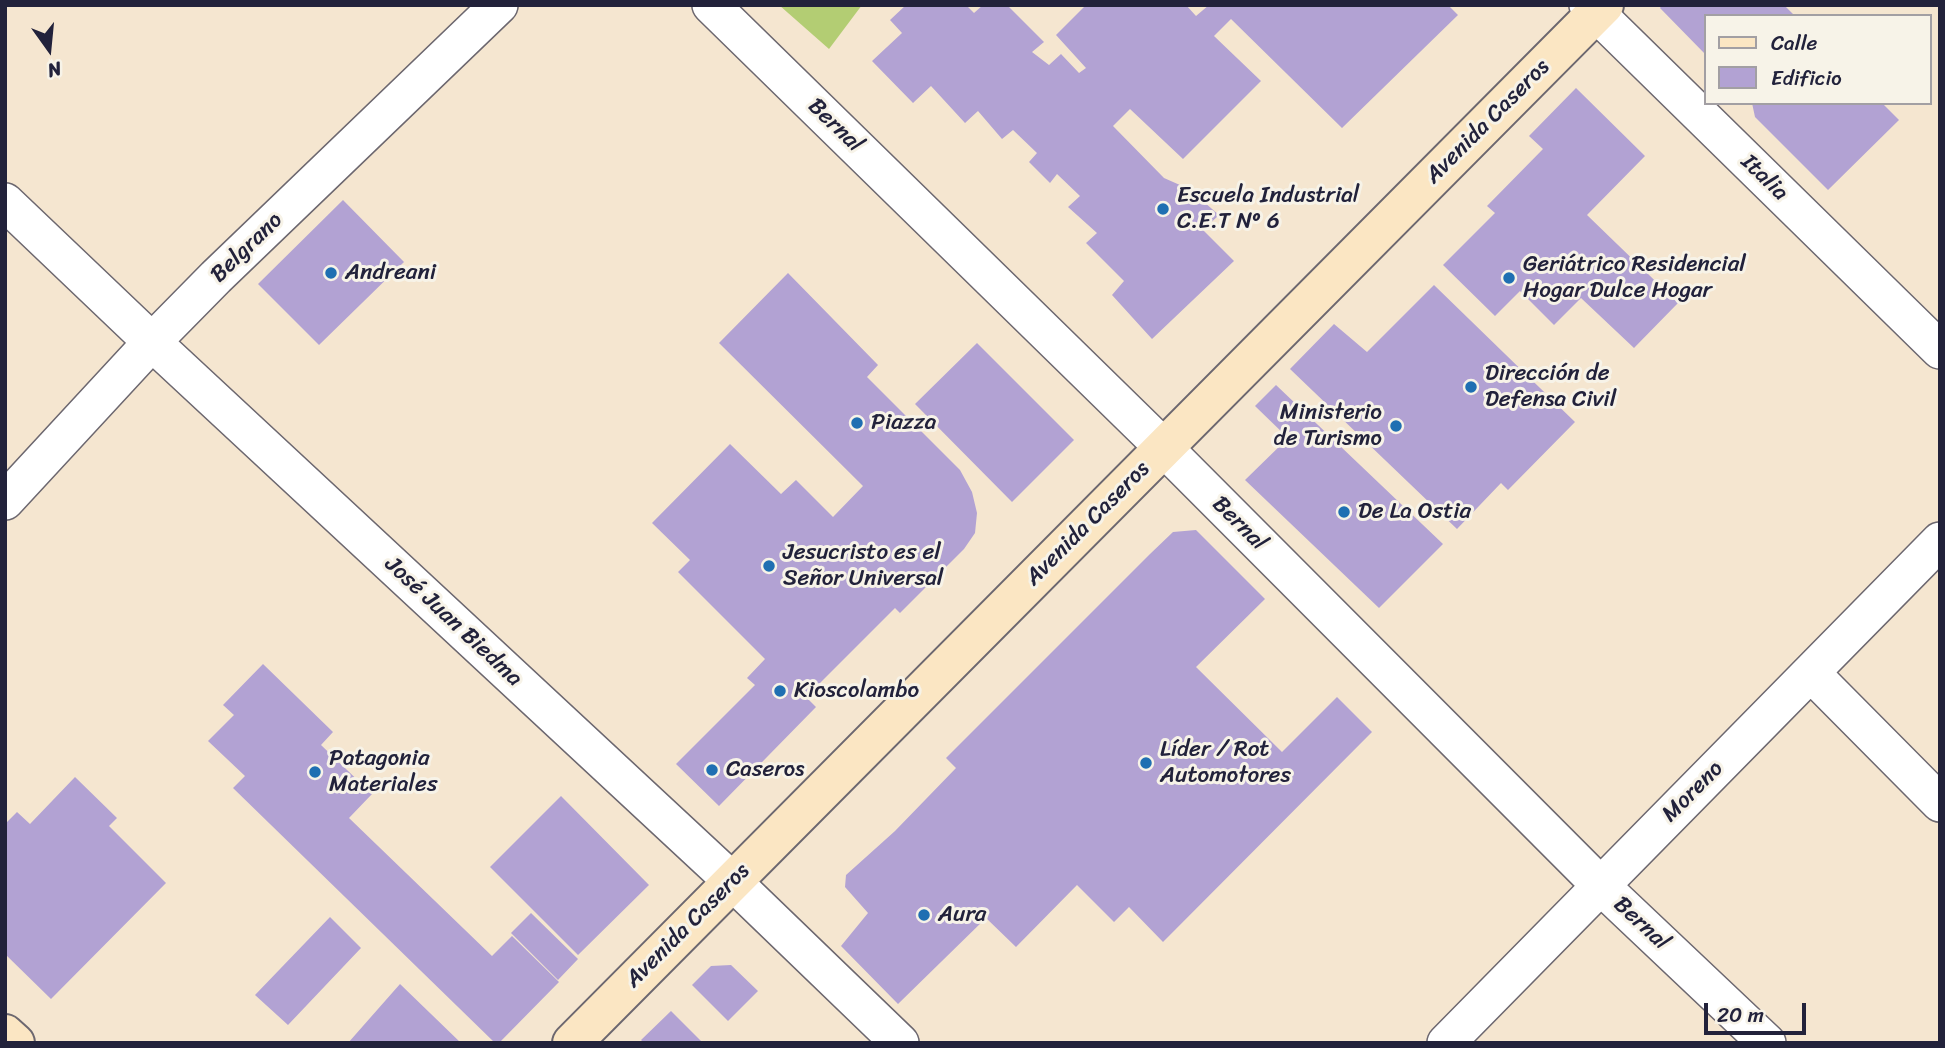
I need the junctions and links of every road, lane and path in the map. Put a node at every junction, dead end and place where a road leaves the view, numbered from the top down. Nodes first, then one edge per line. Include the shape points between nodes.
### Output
1 (499, 5) edge
2 (711, 5) edge
3 (1596, 8) edge
4 (5, 202) edge
5 (152, 342) junction
6 (1940, 351) edge
7 (1164, 449) junction
8 (5, 501) edge
9 (1940, 541) edge
10 (1811, 673) junction
11 (1940, 803) edge
12 (732, 881) junction
13 (1600, 886) junction
14 (5, 1034) edge
15 (15, 1043) edge
16 (572, 1043) edge
17 (900, 1043) edge
18 (1446, 1043) edge
19 (1767, 1043) edge

1 - 5 street, Belgrano
2 - 7 street, Bernal
3 - 6 street, Italia
3 - 7 main road, Avenida Caseros
4 - 5 street, José Juan Biedma
5 - 8 street, Belgrano
5 - 12 street, José Juan Biedma
7 - 12 main road, Avenida Caseros
7 - 13 street, Bernal
9 - 10 street, Moreno
10 - 11 street
10 - 13 street, Moreno
12 - 16 main road, Avenida Caseros
12 - 17 street, José Juan Biedma
13 - 18 street, Moreno
13 - 19 street, Bernal
14 - 15 main road

